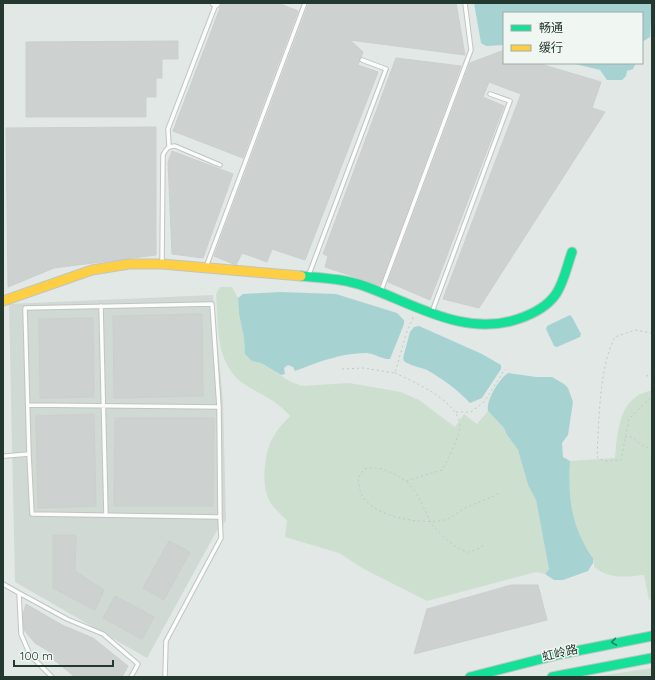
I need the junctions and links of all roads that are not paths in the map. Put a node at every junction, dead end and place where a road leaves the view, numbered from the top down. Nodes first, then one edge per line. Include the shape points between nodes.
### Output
1 (216, 3) edge
2 (305, 3) edge
3 (464, 3) edge
4 (362, 60) dead end
5 (490, 94) dead end
6 (170, 146) junction
7 (220, 165) dead end
8 (572, 252) dead end
9 (162, 264) junction
10 (206, 268) junction
11 (307, 278) junction
12 (381, 291) junction
13 (3, 301) edge
14 (101, 306) junction
15 (432, 313) junction
16 (28, 405) junction
17 (104, 406) junction
18 (219, 407) junction
19 (29, 454) junction
20 (4, 456) edge
21 (106, 515) junction
22 (220, 517) junction
23 (3, 585) edge
24 (19, 593) junction
25 (652, 636) edge
26 (652, 658) edge
27 (52, 677) edge
28 (131, 677) edge
29 (165, 677) edge
30 (470, 677) edge
31 (552, 677) edge

1 - 6 lane via 168,129
2 - 10 lane
3 - 12 lane via 471,50
4 - 11 lane via 386,69
5 - 15 lane via 510,101
6 - 7 lane
6 - 9 lane via 163,155
8 - 15 street via 559,289 544,308 523,318 486,326 466,325 447,321
9 - 10 street
9 - 13 street via 129,264 92,270
10 - 11 street
11 - 12 street via 343,280
12 - 15 street
14 - 16 lane via 25,308
14 - 17 lane
14 - 18 lane via 212,304
16 - 17 lane
16 - 19 lane
17 - 18 lane
17 - 21 lane
18 - 22 lane
19 - 20 lane
19 - 21 lane via 32,514
21 - 22 lane
22 - 29 lane via 221,538 166,641
23 - 24 lane
24 - 27 lane via 20,634 30,656
24 - 28 lane via 67,619 103,634 138,664
25 -> 30 street, 虹岭路 via 583,648
26 - 31 street, 虹岭路

